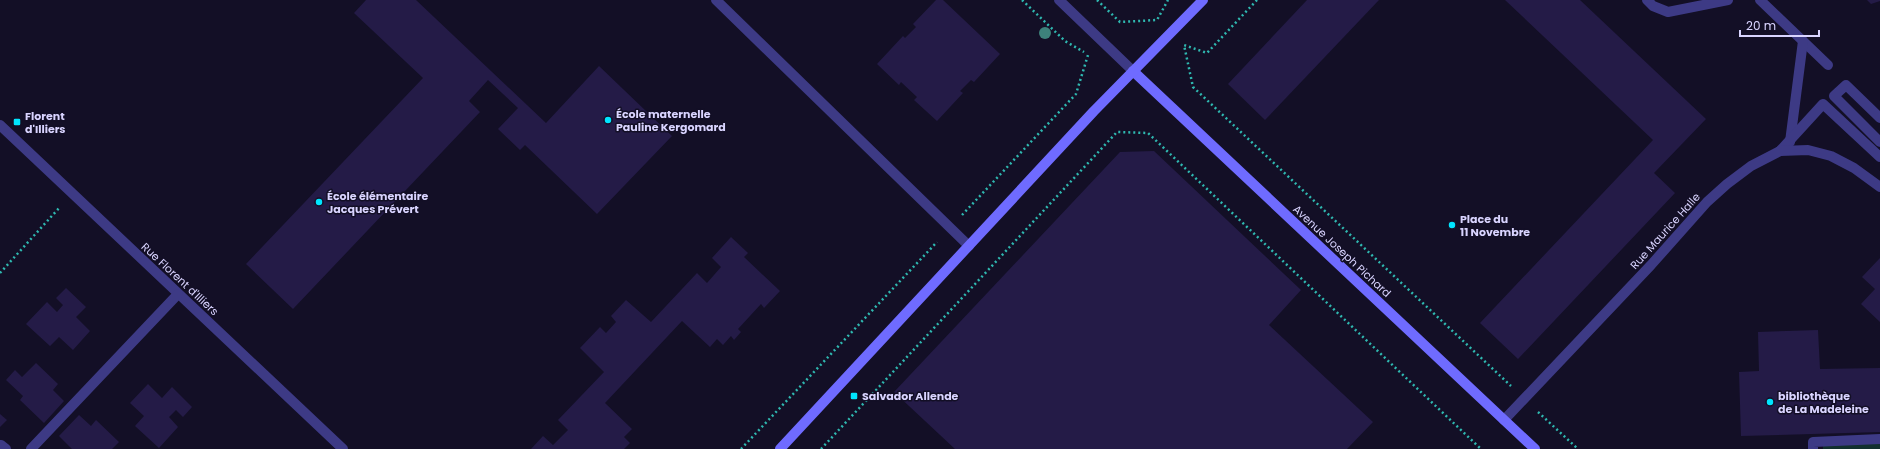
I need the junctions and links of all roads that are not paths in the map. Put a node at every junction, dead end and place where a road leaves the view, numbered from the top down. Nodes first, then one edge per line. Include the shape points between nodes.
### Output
1 (716, 0) edge
2 (1058, 0) edge
3 (1203, 0) edge
4 (1647, 0) edge
5 (1728, 0) edge
6 (1760, 0) edge
7 (1803, 41) junction
8 (1828, 65) dead end
9 (1133, 71) junction
10 (1880, 118) edge
11 (0, 125) edge
12 (1790, 142) junction
13 (1880, 142) edge
14 (1780, 151) junction
15 (1880, 158) edge
16 (1880, 187) edge
17 (969, 246) junction
18 (178, 294) junction
19 (1504, 420) junction
20 (1880, 439) edge
21 (1813, 445) edge
22 (31, 449) edge
23 (343, 449) edge
24 (780, 449) edge
25 (1535, 449) edge

1 - 17 street
2 - 9 street
3 - 9 street
4 - 5 street via 1653,6 1668,12
6 - 7 street
7 - 8 street
7 - 12 street
9 - 17 street
9 - 19 street, Avenue Joseph Pichard
10 - 13 street via 1846,85 1834,96
11 - 18 street, Rue Florent d'Illiers
12 - 14 street
12 - 15 street via 1823,104
14 - 16 street, Rue Maurice Halle via 1808,150 1831,156 1854,168
14 - 19 street, Rue Maurice Halle via 1751,166 1707,202
17 - 24 street
18 - 22 street
18 - 23 street, Rue Florent d'Illiers
19 - 25 street, Avenue Joseph Pichard
20 - 21 street

